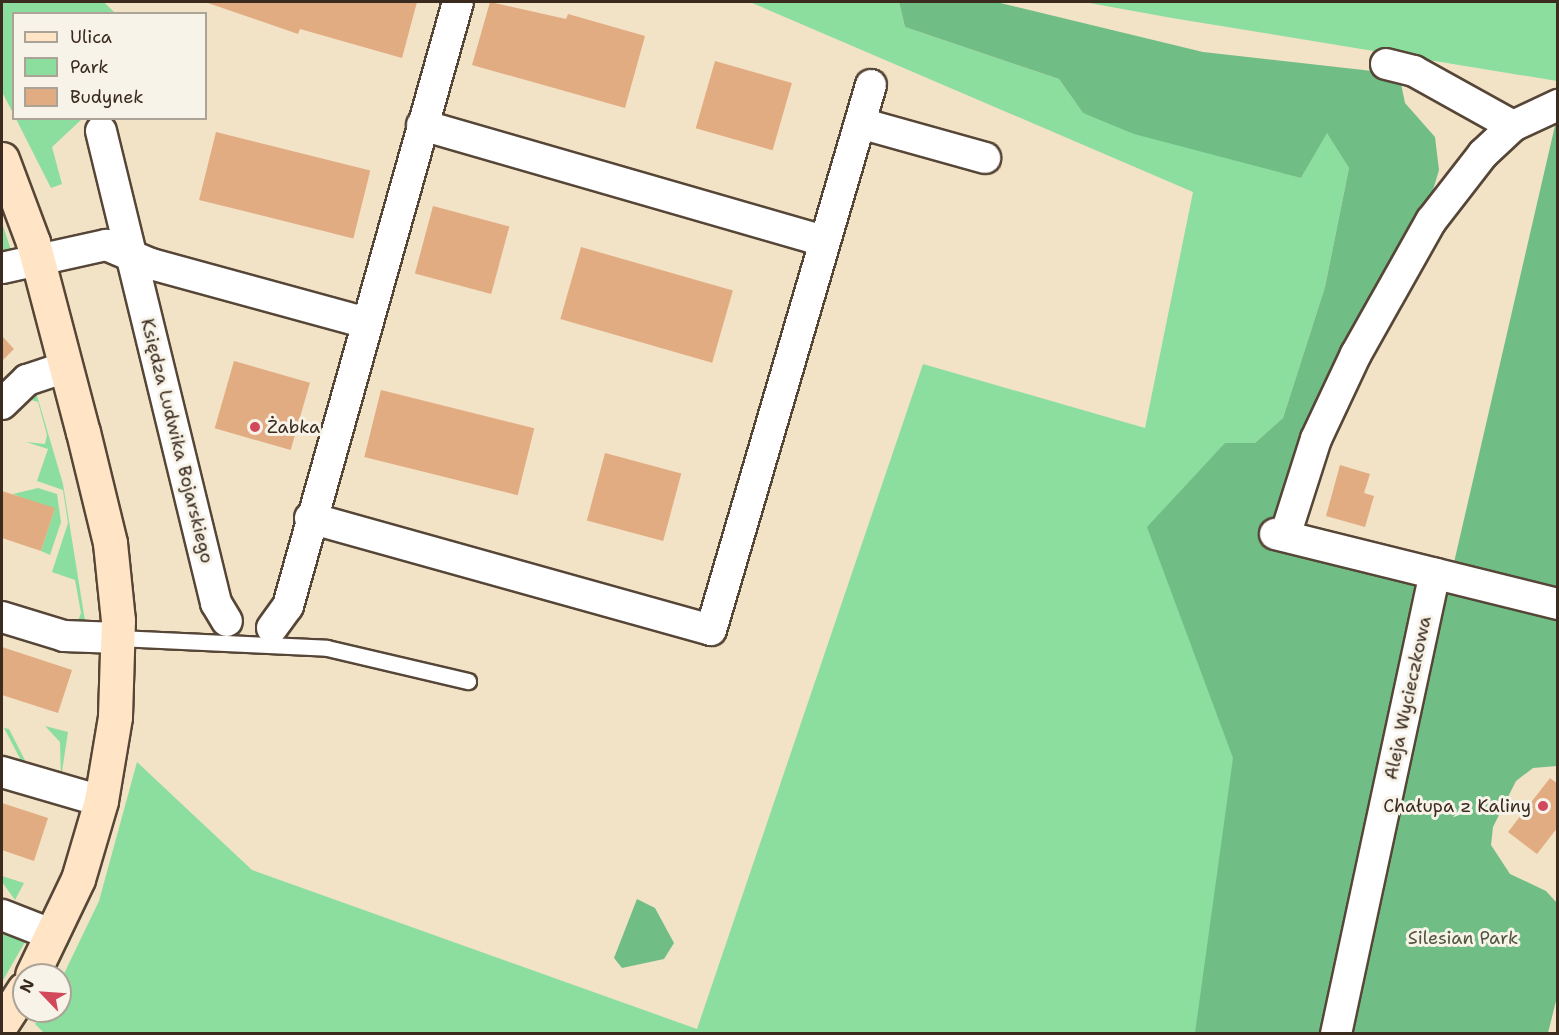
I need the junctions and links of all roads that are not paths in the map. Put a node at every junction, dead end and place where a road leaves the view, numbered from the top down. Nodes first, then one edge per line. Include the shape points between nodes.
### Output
1 (458, 2) edge
2 (1386, 64) dead end
3 (871, 85) dead end
4 (1557, 105) edge
5 (860, 123) junction
6 (422, 125) junction
7 (1513, 126) junction
8 (101, 131) dead end
9 (985, 158) dead end
10 (2, 159) edge
11 (825, 242) junction
12 (37, 258) junction
13 (132, 258) junction
14 (2, 268) edge
15 (366, 323) junction
16 (66, 367) junction
17 (2, 404) edge
18 (310, 518) junction
19 (1435, 574) junction
20 (1557, 604) edge
21 (2, 617) edge
22 (227, 621) dead end
23 (272, 628) dead end
24 (118, 638) junction
25 (468, 681) dead end
26 (2, 772) edge
27 (101, 801) junction
28 (2, 915) edge
29 (53, 935) junction
30 (38, 963) edge
31 (12, 1008) edge
32 (2, 1023) edge
33 (1336, 1034) edge

1 - 6 street
2 - 7 street via 1414,71
3 - 5 street
4 - 7 street
5 - 9 street
5 - 11 street
6 - 11 street
6 - 15 street
7 - 19 street via 1483,154 1431,222 1356,354 1316,439 1280,535
8 - 13 street, Księdza Ludwika Bojarskiego
10 - 12 street
11 - 18 street via 711,630
12 - 13 street via 106,245
12 - 14 street
12 - 16 street
13 - 15 street
13 - 22 street, Księdza Ludwika Bojarskiego via 216,603
15 - 18 street
16 - 17 street via 27,380
16 - 24 street via 106,522
18 - 23 street via 288,606
19 - 20 street
19 - 33 street, Aleja Wycieczkowa
21 - 24 street via 64,636
24 - 25 lane via 327,648
24 - 27 street via 115,717
26 - 27 street
27 - 29 street
28 - 29 street
29 - 30 street
31 - 32 street

